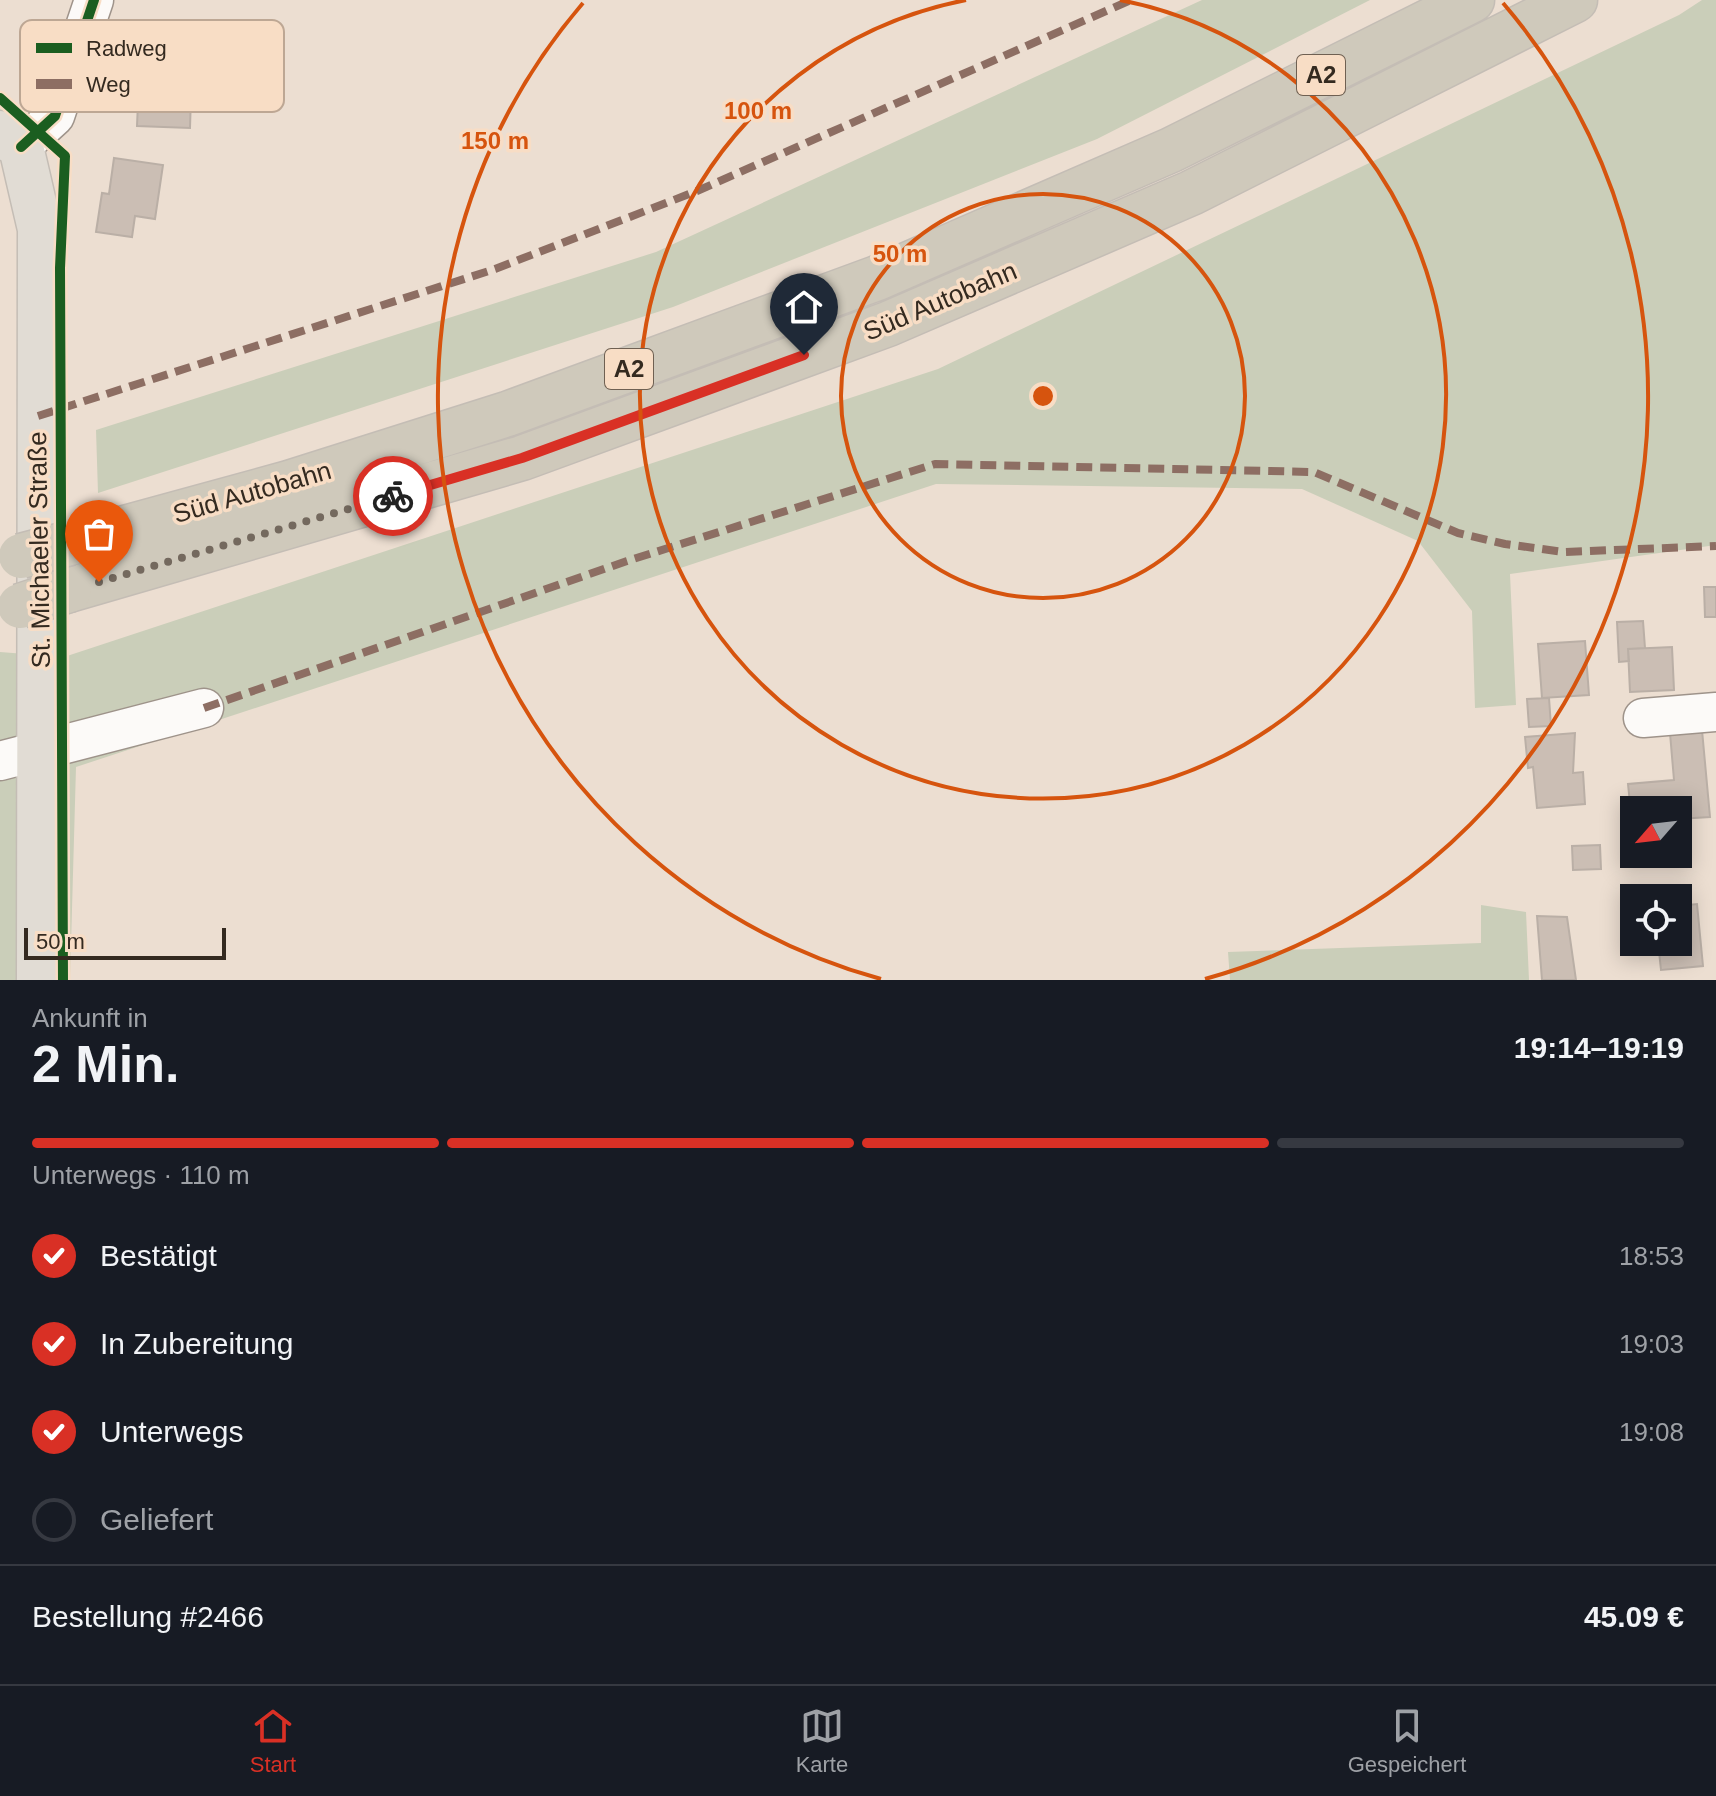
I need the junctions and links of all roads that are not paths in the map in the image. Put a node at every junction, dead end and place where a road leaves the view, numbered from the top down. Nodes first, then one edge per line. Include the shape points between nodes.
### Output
1 (94, 0) edge
2 (1472, 0) edge
3 (1575, 0) edge
4 (87, 20) edge
5 (56, 112) edge
6 (10, 140) edge
7 (11, 558) edge
8 (10, 608) edge
9 (204, 708) dead end
10 (1716, 712) edge
11 (1643, 718) dead end
12 (42, 752) junction
13 (0, 761) edge
14 (39, 980) edge

1 - 4 street
2 - 7 highway, Süd Autobahn / A2, bridge via 1171,150 877,278 507,414 289,483
3 - 8 highway, Süd Autobahn / A2, bridge via 1191,193 888,324 522,458
5 - 6 street
6 - 12 main road, St. Michaeler Straße via 40,229
9 - 12 street
10 - 11 street
12 - 13 street
12 - 14 main road, St. Michaeler Straße

